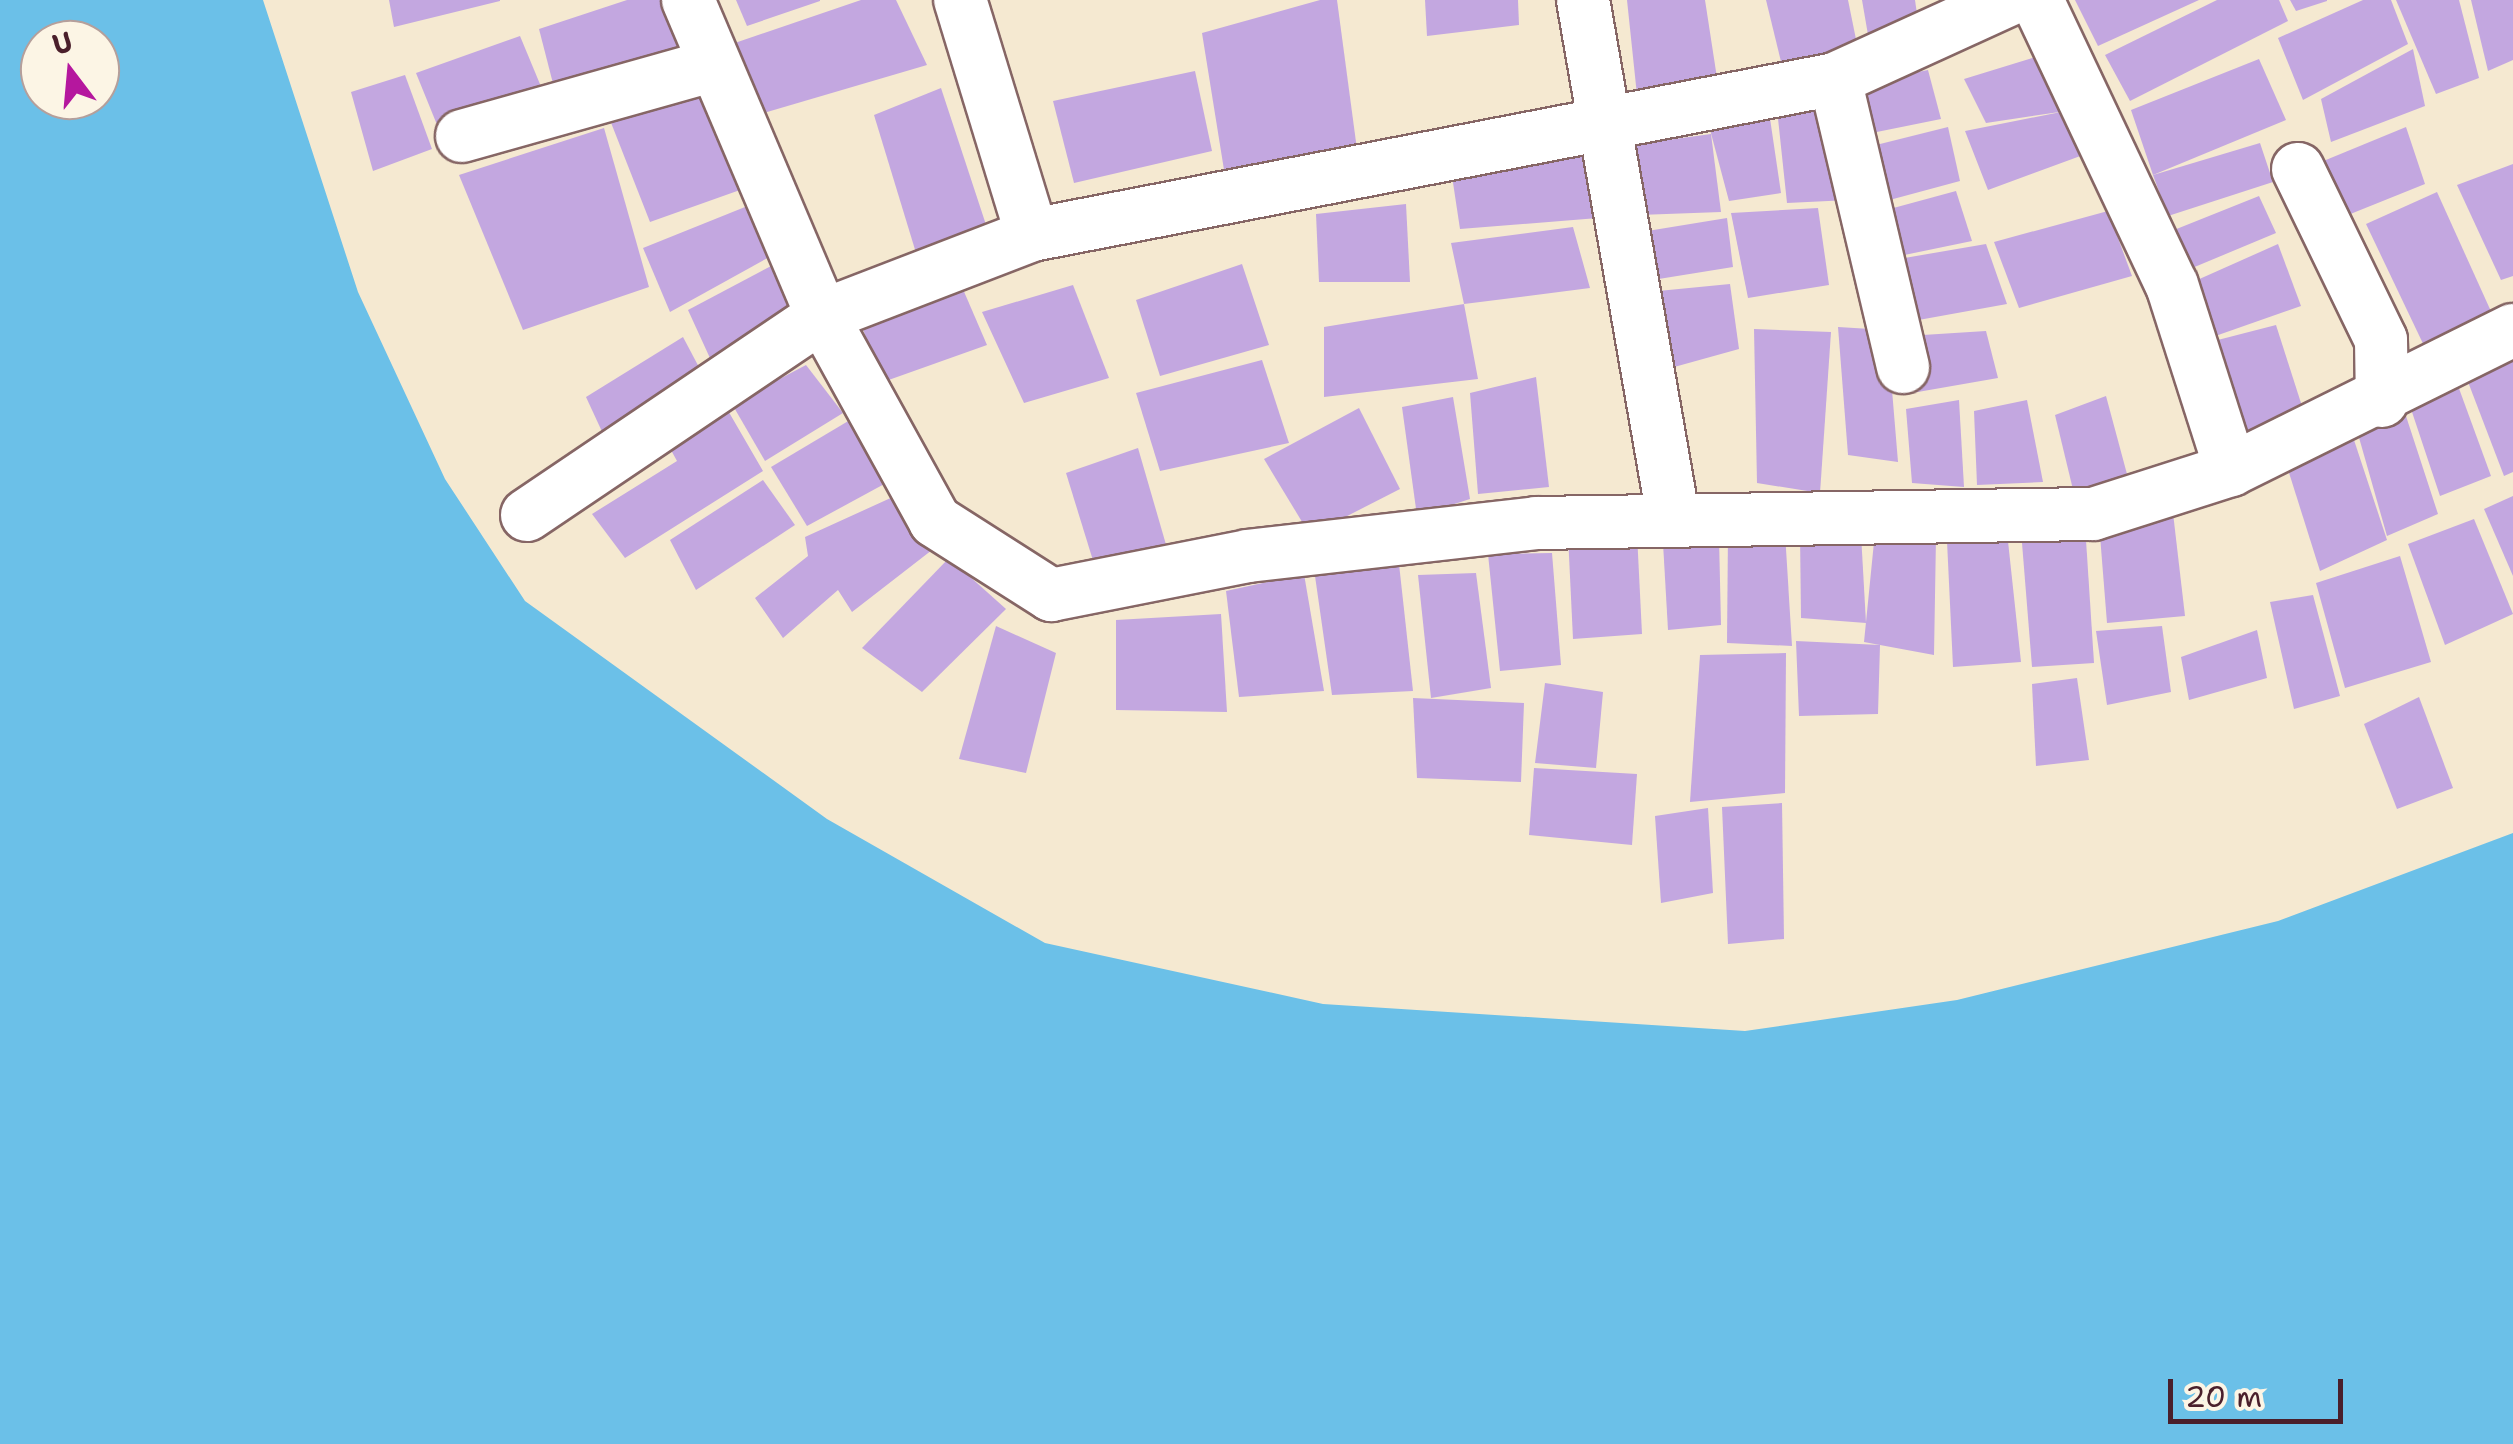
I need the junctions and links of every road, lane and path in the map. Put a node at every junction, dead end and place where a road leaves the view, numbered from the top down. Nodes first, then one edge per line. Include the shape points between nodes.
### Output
1 (688, 0) edge
2 (960, 0) edge
3 (1583, 0) edge
4 (2008, 0) edge
5 (2036, 0) edge
6 (714, 65) junction
7 (1836, 79) junction
8 (1602, 127) junction
9 (462, 136) dead end
10 (2298, 168) dead end
11 (1032, 235) junction
12 (822, 316) junction
13 (2513, 330) edge
14 (1903, 367) dead end
15 (2382, 400) junction
16 (2231, 470) junction
17 (526, 515) dead end
18 (1672, 516) junction

1 - 6 street
2 - 11 street
3 - 8 street
4 - 7 street
5 - 16 street via 2172,285
6 - 9 street
6 - 12 street
7 - 8 street
7 - 14 street
8 - 11 street
8 - 18 street
10 - 15 street via 2382,340
11 - 12 street
12 - 17 street
12 - 18 street via 935,521 1051,596 1348,541
13 - 15 street
15 - 16 street
16 - 18 street via 2093,514

